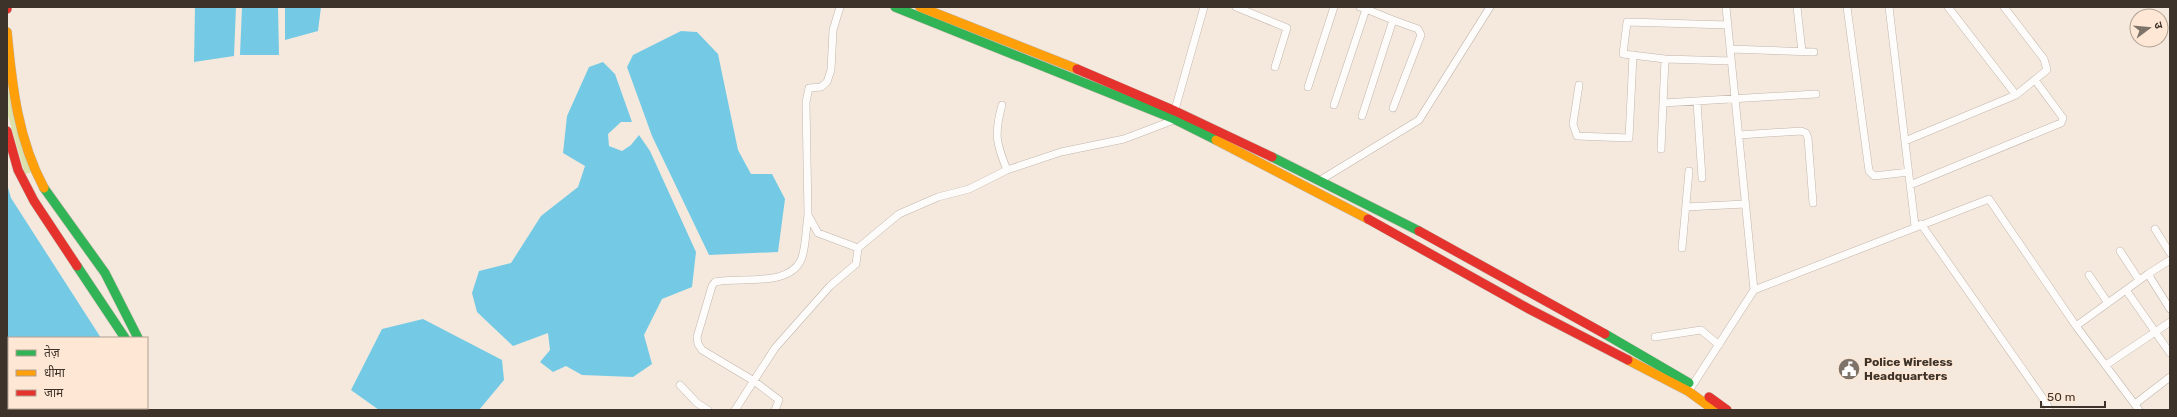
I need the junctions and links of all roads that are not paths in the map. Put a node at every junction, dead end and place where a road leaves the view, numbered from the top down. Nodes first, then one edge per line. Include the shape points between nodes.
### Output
1 (840, 7) edge
2 (895, 7) edge
3 (920, 7) edge
4 (1204, 7) edge
5 (1236, 7) edge
6 (1334, 7) edge
7 (1490, 7) edge
8 (1726, 7) edge
9 (1797, 7) edge
10 (1847, 7) edge
11 (1889, 7) edge
12 (1948, 7) edge
13 (2004, 7) edge
14 (1363, 8) edge
15 (1393, 20) junction
16 (1728, 25) junction
17 (7, 32) edge
18 (1730, 49) junction
19 (1802, 52) junction
20 (1814, 52) dead end
21 (1633, 55) junction
22 (1665, 59) junction
23 (1731, 61) junction
24 (1275, 67) dead end
25 (2035, 80) junction
26 (1579, 85) dead end
27 (1308, 87) dead end
28 (1816, 94) dead end
29 (2016, 95) junction
30 (1735, 99) junction
31 (1697, 102) junction
32 (1663, 104) junction
33 (1002, 105) dead end
34 (1334, 106) dead end
35 (1393, 108) dead end
36 (1174, 116) junction
37 (1362, 116) dead end
38 (7, 131) edge
39 (1739, 135) junction
40 (1905, 141) junction
41 (1661, 149) dead end
42 (1007, 170) junction
43 (1689, 171) dead end
44 (1909, 172) junction
45 (1702, 178) dead end
46 (1319, 181) junction
47 (1910, 185) junction
48 (1813, 203) dead end
49 (1746, 204) junction
50 (1686, 207) junction
51 (808, 215) junction
52 (1918, 225) junction
53 (2155, 229) dead end
54 (858, 248) junction
55 (1682, 248) dead end
56 (2120, 251) dead end
57 (2170, 253) edge
58 (2170, 260) edge
59 (2089, 274) dead end
60 (2148, 274) junction
61 (2139, 280) junction
62 (1754, 290) junction
63 (2126, 290) junction
64 (2108, 303) junction
65 (2170, 309) edge
66 (2170, 322) edge
67 (2076, 326) junction
68 (2155, 332) junction
69 (124, 337) edge
70 (137, 337) edge
71 (1655, 337) dead end
72 (1718, 344) junction
73 (2170, 353) edge
74 (2106, 365) junction
75 (2170, 377) edge
76 (754, 381) junction
77 (680, 385) dead end
78 (1690, 388) junction
79 (2137, 407) edge
80 (708, 410) edge
81 (735, 410) edge
82 (775, 410) edge
83 (1714, 410) edge
84 (1727, 410) edge
85 (2050, 410) edge

1 - 51 street via 833,30 831,70 827,82 821,87 809,88 806,102
2 - 36 main road
3 - 36 main road via 1073,67
4 - 36 street
5 - 24 street via 1287,28
6 - 27 street
7 - 46 street via 1419,120
8 - 16 street
9 - 19 street
10 - 44 street via 1869,171 1874,176
11 - 40 street
12 - 29 street
13 - 25 street via 2044,59 2047,70
14 - 15 street
14 - 34 street
15 - 35 street via 1418,29 1421,35
15 - 37 street
16 - 18 street
16 - 21 street via 1627,22 1623,54
17 - 70 main road via 11,77 23,136 38,179 57,211 105,273
18 - 19 street
18 - 23 street
19 - 20 street
21 - 22 street
21 - 26 street via 1629,138 1577,136 1573,124
22 - 23 street
22 - 32 street
23 - 30 street
25 - 29 street
25 - 47 street via 2063,118 2061,123
28 - 30 street
29 - 40 street
30 - 31 street
30 - 39 street
31 - 32 street
31 - 45 street
32 - 41 street
33 - 42 street via 997,122 997,145
36 - 42 street via 1124,138 1061,152
36 - 46 main road
36 - 78 main road via 1380,225 1529,309
38 - 69 main road via 18,170 34,201
39 - 48 street via 1802,131 1806,133
39 - 49 street
40 - 44 street
42 - 54 street via 969,189 938,197 899,214
43 - 50 street
44 - 47 street
46 - 78 main road via 1417,230 1593,326
47 - 52 street
49 - 50 street
49 - 62 street
50 - 55 street
51 - 54 street via 818,233
51 - 76 street via 801,260 790,271 772,278 719,281 712,286 697,337 698,344 702,350
52 - 62 street
52 - 67 street via 1990,198
52 - 85 street
53 - 57 street
54 - 76 street via 856,264 830,286 775,348
56 - 61 street
58 - 60 street
59 - 64 street
60 - 61 street
60 - 65 street
61 - 63 street
62 - 72 street
63 - 64 street
63 - 68 street
64 - 67 street
66 - 68 street
67 - 74 street
68 - 73 street
68 - 74 street
71 - 72 street via 1701,330
72 - 78 street
74 - 79 street
75 - 79 street
76 - 81 street
76 - 82 street via 779,400
77 - 80 street via 697,403
78 - 83 main road
78 - 84 main road

